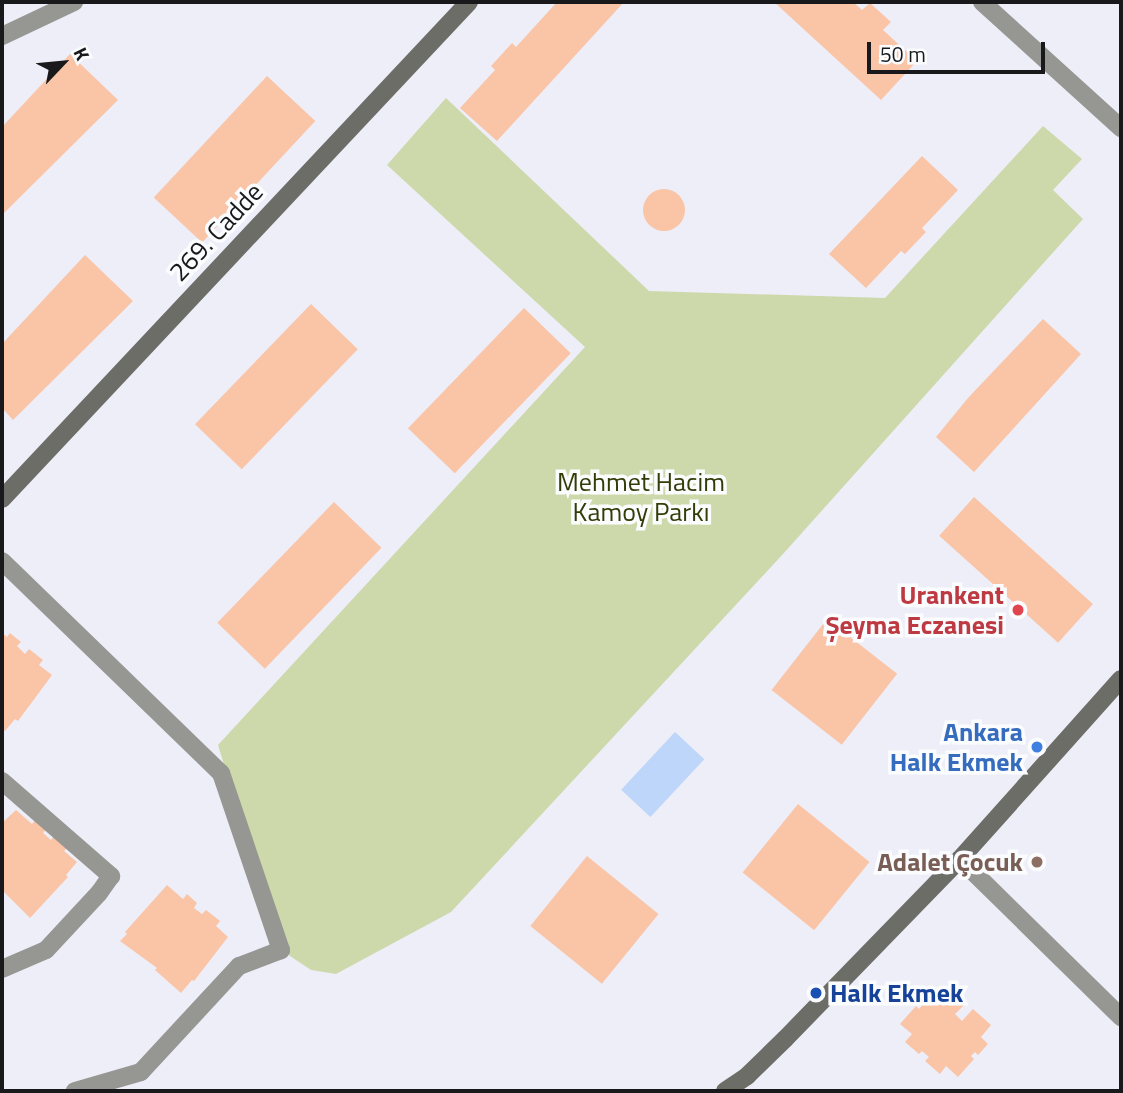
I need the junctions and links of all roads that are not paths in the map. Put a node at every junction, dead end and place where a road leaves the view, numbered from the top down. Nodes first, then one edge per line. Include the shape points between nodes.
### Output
1 (74, 2) edge
2 (469, 2) edge
3 (982, 2) edge
4 (2, 36) edge
5 (1121, 128) edge
6 (2, 499) edge
7 (2, 561) edge
8 (1121, 679) edge
9 (2, 781) edge
10 (960, 859) junction
11 (2, 969) edge
12 (1121, 1017) edge
13 (75, 1091) edge
14 (725, 1091) edge

1 - 4 street
2 - 6 street, 269. Cadde
3 - 5 street
7 - 13 street via 221,773 281,950 239,967 141,1072
8 - 10 street
9 - 11 street via 111,876 46,950
10 - 12 street
10 - 14 street via 785,1039

